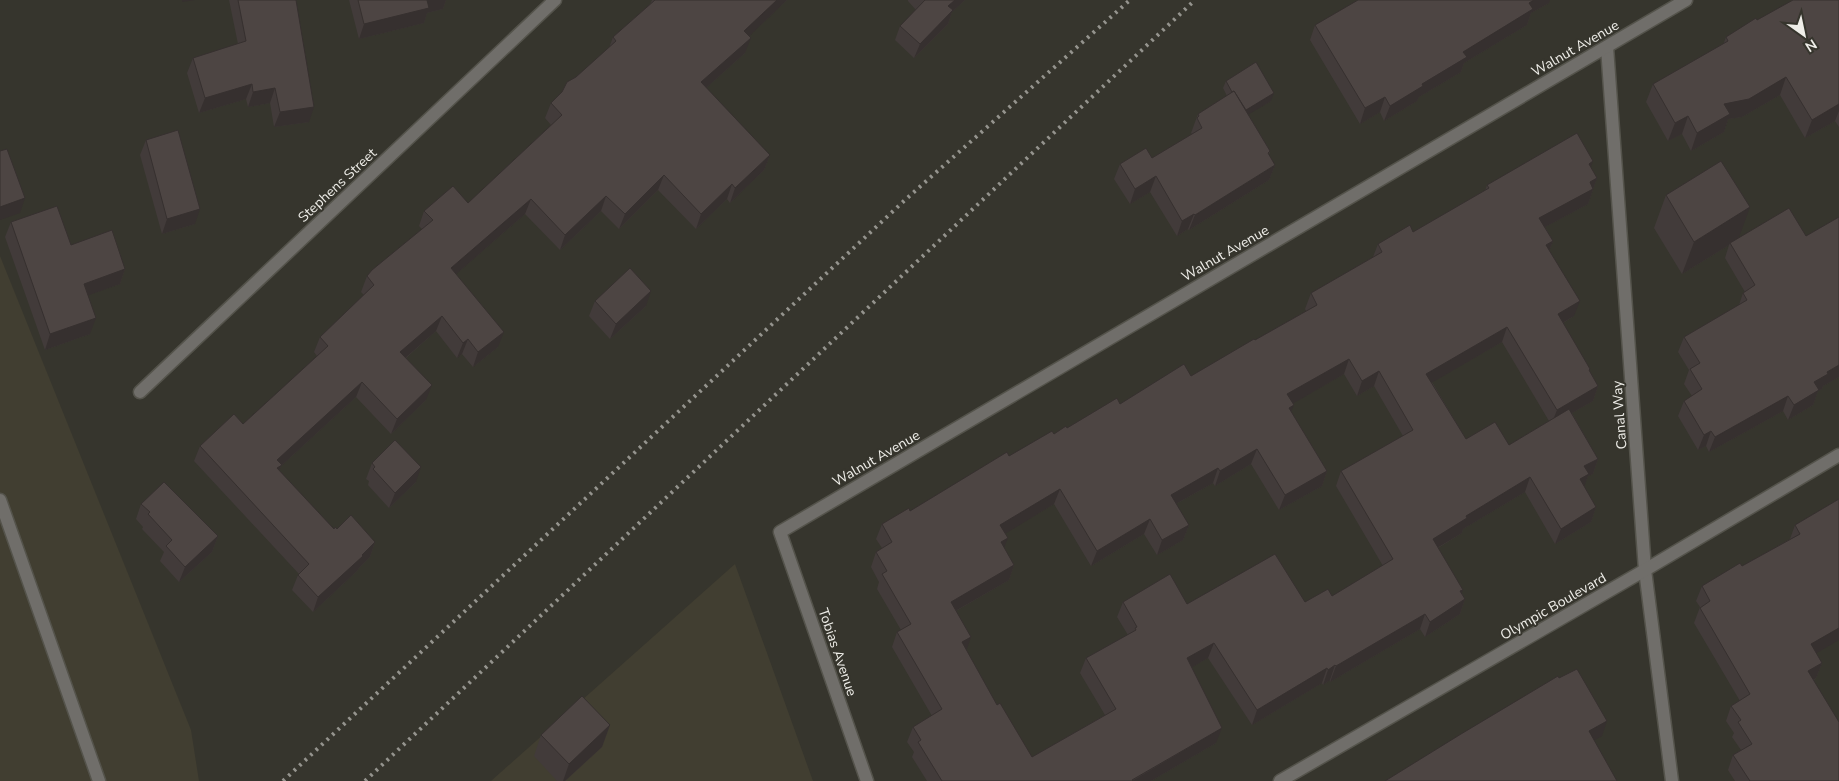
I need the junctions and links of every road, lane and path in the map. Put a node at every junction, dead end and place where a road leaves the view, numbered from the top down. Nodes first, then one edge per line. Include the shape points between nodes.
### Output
1 (555, 0) edge
2 (1686, 0) edge
3 (1607, 47) junction
4 (140, 392) dead end
5 (1839, 455) edge
6 (0, 500) edge
7 (780, 532) joint
8 (1646, 570) junction
9 (99, 781) edge
10 (867, 781) edge
11 (1280, 781) edge
12 (1672, 781) edge

1 - 4 street, Stephens Street
2 - 3 street, Walnut Avenue
3 - 7 street, Walnut Avenue
3 - 8 street, Canal Way
5 - 8 street, Olympic Boulevard
6 - 9 street
7 - 10 street, Tobias Avenue
8 - 11 street, Olympic Boulevard
8 - 12 street, Canal Way

